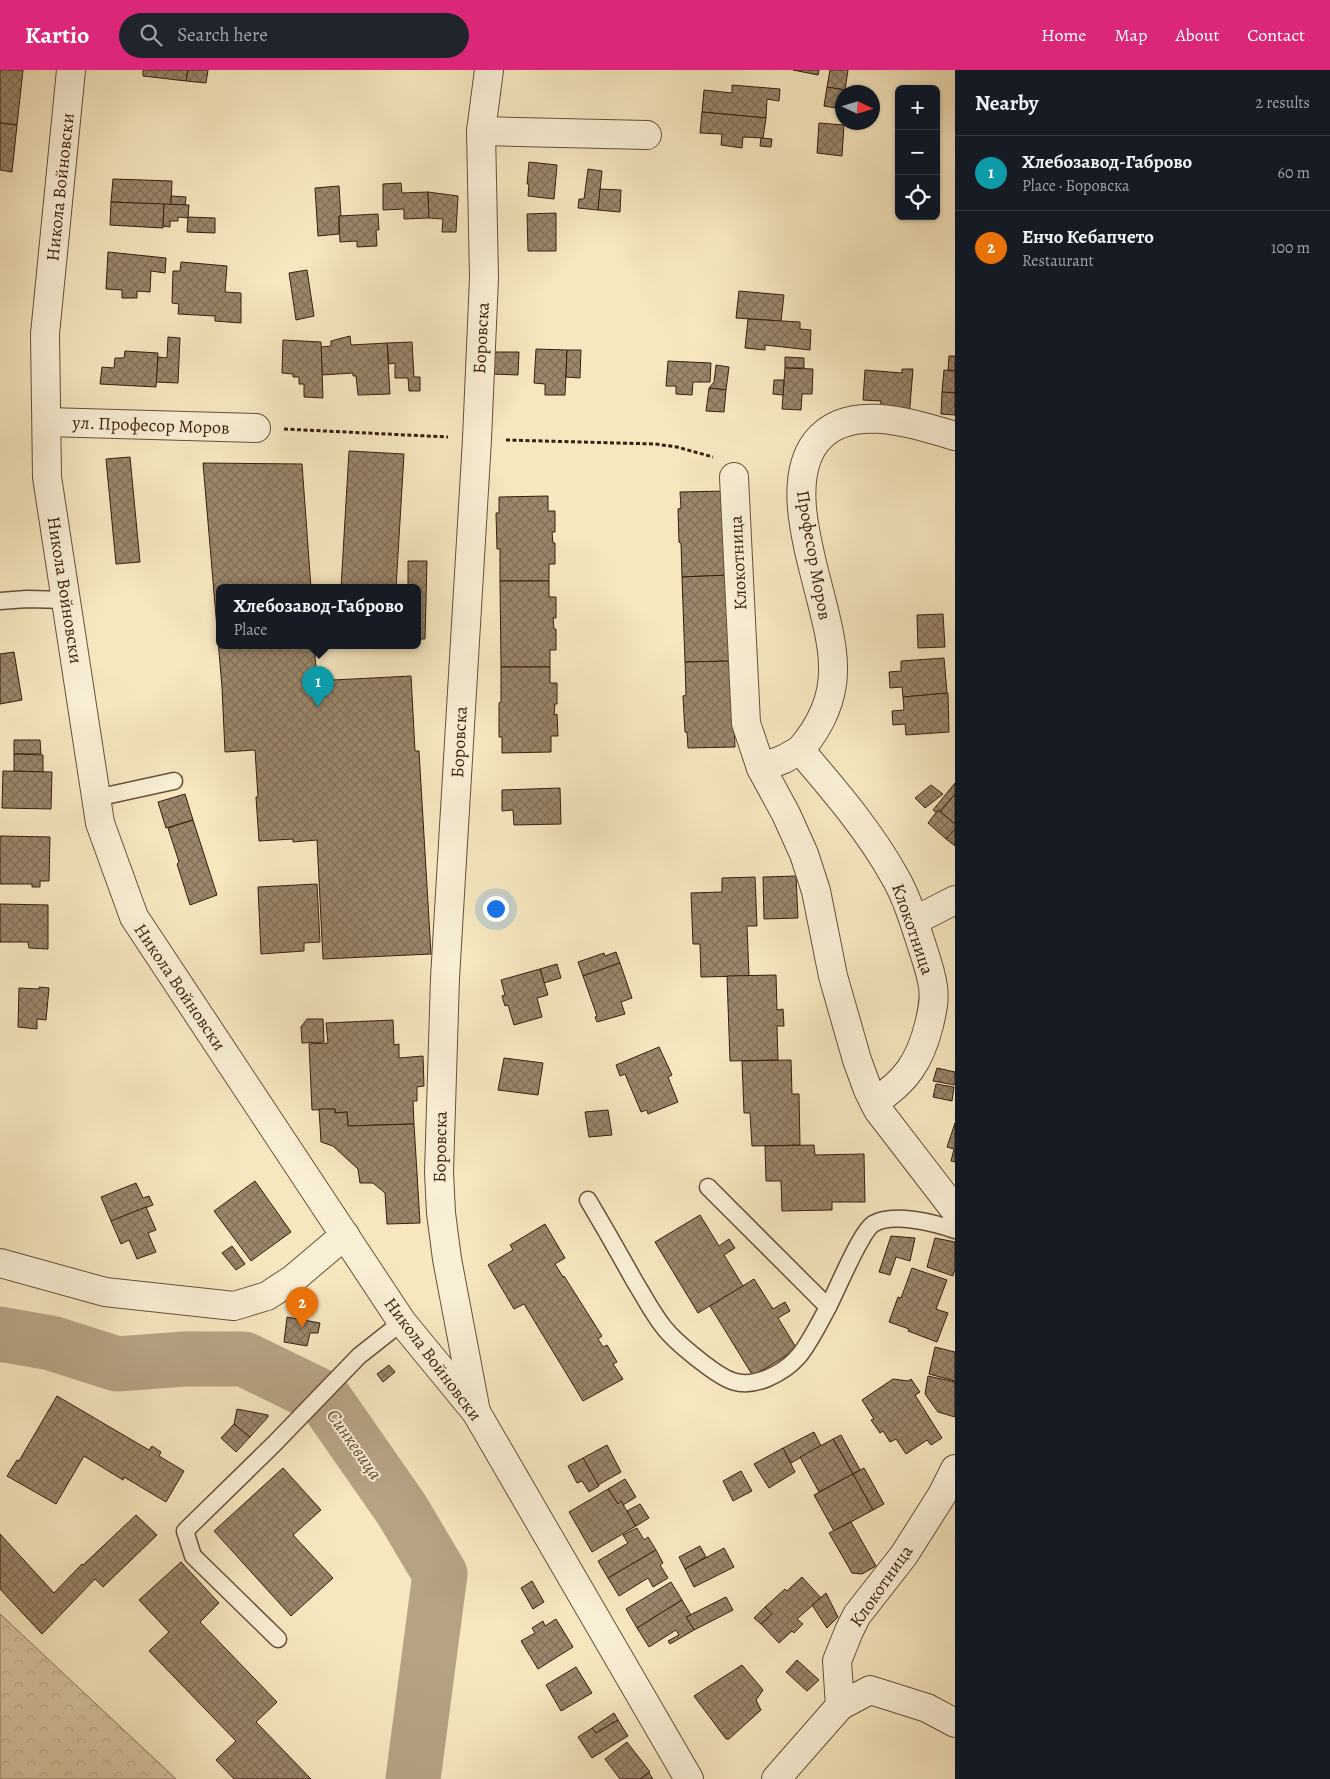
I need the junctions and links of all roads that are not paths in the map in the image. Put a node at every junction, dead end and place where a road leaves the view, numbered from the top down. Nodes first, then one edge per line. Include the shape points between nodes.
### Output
1 (71, 70) edge
2 (490, 70) edge
3 (482, 131) junction
4 (648, 135) dead end
5 (47, 422) junction
6 (256, 428) dead end
7 (955, 436) edge
8 (734, 477) dead end
9 (66, 600) junction
10 (0, 601) edge
11 (800, 750) junction
12 (761, 768) junction
13 (174, 781) dead end
14 (96, 798) junction
15 (955, 900) edge
16 (914, 922) junction
17 (874, 1102) junction
18 (708, 1186) dead end
19 (588, 1200) dead end
20 (955, 1210) edge
21 (955, 1230) edge
22 (345, 1235) junction
23 (0, 1264) edge
24 (828, 1307) junction
25 (402, 1322) junction
26 (476, 1412) junction
27 (955, 1469) edge
28 (278, 1639) dead end
29 (840, 1706) junction
30 (955, 1723) edge
31 (689, 1779) edge
32 (776, 1779) edge

1 - 5 street, Никола Войновски via 45,334
2 - 3 street, Боровска
3 - 4 street
3 - 26 street, Боровска via 484,278 438,1172 447,1259
5 - 6 street, ул. Професор Моров
5 - 9 street, Никола Войновски via 47,476
7 - 11 street, Професор Моров via 894,421 859,418 844,421 830,430 810,450 800,486 801,505 834,669 826,708 811,737
8 - 12 street, Клокотница via 746,724
9 - 10 lane
9 - 14 street, Никола Войновски
11 - 12 street
11 - 16 street, Клокотница via 883,857 896,878
12 - 17 street, Клокотница via 804,854 816,891 833,976 857,1060
13 - 14 lane
14 - 22 street, Никола Войновски via 100,823 134,917
15 - 16 street
16 - 17 street, Клокотница via 930,973 933,1008 926,1039 915,1064 891,1091
17 - 20 street, Клокотница
18 - 24 lane
19 - 24 lane via 665,1330 725,1379 743,1384 757,1382 786,1369 798,1358
21 - 24 lane via 904,1220 884,1220 874,1224 859,1245
22 - 23 street via 293,1279 267,1296 234,1306 105,1292
22 - 25 street, Никола Войновски
25 - 26 street, Никола Войновски
25 - 28 lane via 359,1356 185,1531 193,1556
26 - 31 street, Никола Войновски
27 - 29 street, Клокотница via 904,1555 849,1631 837,1661
29 - 30 street via 870,1690 927,1708
29 - 32 street

